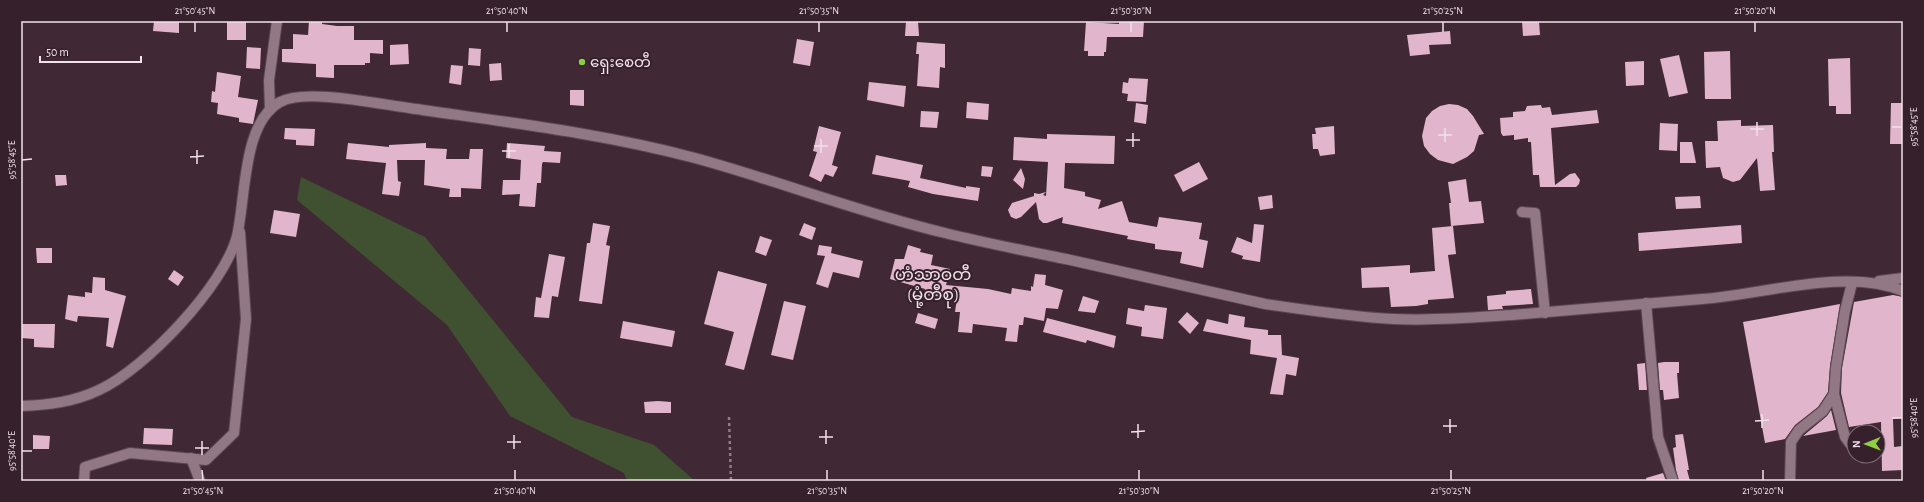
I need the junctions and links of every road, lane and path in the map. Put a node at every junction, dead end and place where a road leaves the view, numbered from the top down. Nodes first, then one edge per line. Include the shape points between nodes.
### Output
1 (277, 21) edge
2 (270, 110) junction
3 (1522, 212) dead end
4 (239, 222) junction
5 (1903, 278) edge
6 (1852, 283) junction
7 (1866, 283) junction
8 (1903, 292) edge
9 (1646, 303) junction
10 (1545, 312) junction
11 (1834, 394) junction
12 (21, 406) edge
13 (729, 417) dead end
14 (1846, 438) edge
15 (191, 458) junction
16 (84, 481) edge
17 (200, 481) edge
18 (731, 481) edge
19 (1673, 481) edge
20 (1790, 481) edge

1 - 2 street via 269,80
2 - 4 street via 259,122 255,133
2 - 10 street via 282,101 294,97 354,100 622,140 701,160 944,233 1265,304 1392,319 1454,319
3 - 10 street via 1535,213
4 - 12 street via 237,236 227,261 208,291 142,360 103,388 83,397 43,405
4 - 15 street via 246,319 234,433 206,460
5 - 7 street
6 - 7 street
6 - 9 street via 1807,284 1704,299
6 - 11 street via 1845,311
7 - 8 street via 1892,287
9 - 10 street
9 - 19 street via 1658,437
11 - 14 street
11 - 20 street via 1823,411 1799,430 1791,442
13 - 18 path
15 - 16 street via 130,453 84,467
15 - 17 street

